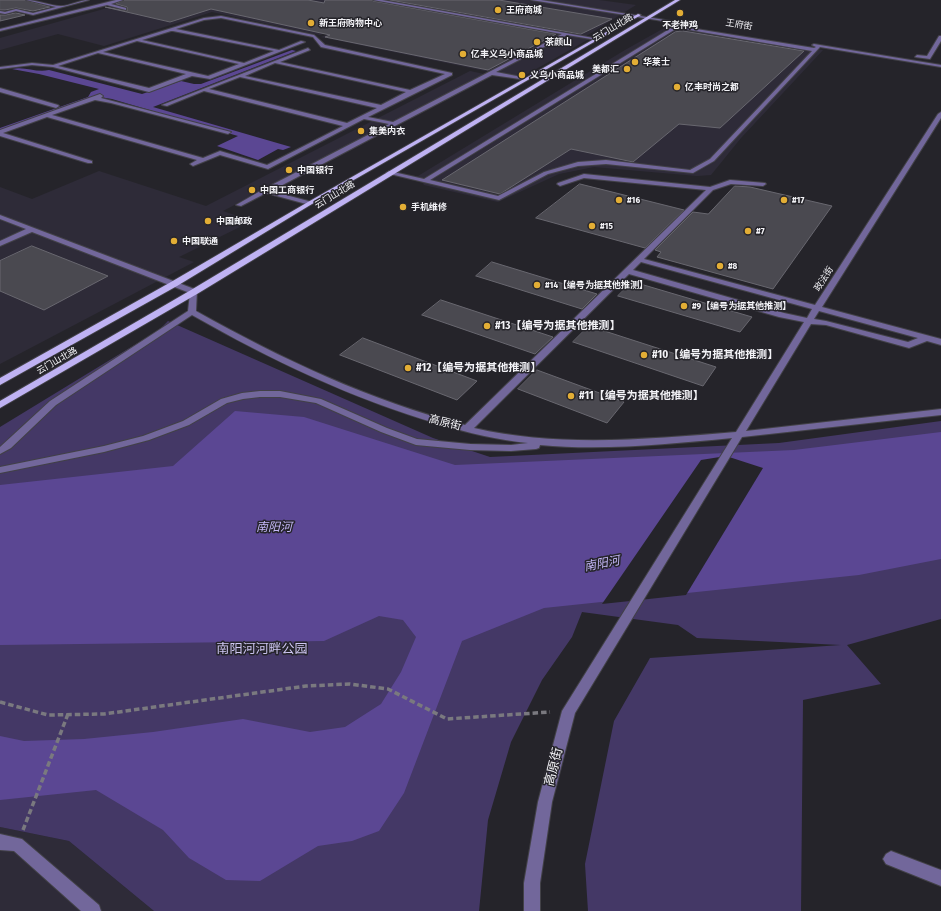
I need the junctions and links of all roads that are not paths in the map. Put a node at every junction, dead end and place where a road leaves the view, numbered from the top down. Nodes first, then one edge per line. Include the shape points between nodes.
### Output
1 (28, 0) edge
2 (86, 0) edge
3 (121, 0) edge
4 (375, 0) edge
5 (533, 0) edge
6 (665, 0) edge
7 (678, 0) edge
8 (106, 4) junction
9 (59, 7) junction
10 (125, 8) dead end
11 (0, 12) edge
12 (637, 16) junction
13 (648, 18) junction
14 (171, 29) junction
15 (0, 30) edge
16 (566, 34) junction
17 (941, 37) edge
18 (597, 39) junction
19 (137, 40) junction
20 (303, 42) dead end
21 (817, 48) junction
22 (308, 49) dead end
23 (279, 51) junction
24 (98, 52) junction
25 (882, 56) junction
26 (275, 62) junction
27 (244, 64) junction
28 (53, 66) junction
29 (941, 66) edge
30 (0, 68) edge
31 (491, 73) junction
32 (192, 74) junction
33 (240, 76) junction
34 (526, 79) junction
35 (0, 90) edge
36 (205, 90) junction
37 (411, 92) junction
38 (88, 94) dead end
39 (165, 105) dead end
40 (56, 106) junction
41 (381, 107) junction
42 (941, 114) edge
43 (46, 115) junction
44 (363, 117) junction
45 (394, 124) junction
46 (348, 125) junction
47 (0, 126) edge
48 (228, 132) dead end
49 (0, 133) edge
50 (203, 160) junction
51 (90, 162) dead end
52 (194, 164) dead end
53 (389, 173) junction
54 (425, 181) junction
55 (560, 184) dead end
56 (763, 184) dead end
57 (711, 189) junction
58 (264, 191) junction
59 (310, 203) junction
60 (239, 206) dead end
61 (0, 217) edge
62 (32, 229) junction
63 (0, 244) edge
64 (640, 260) junction
65 (628, 271) junction
66 (174, 284) junction
67 (194, 292) junction
68 (817, 308) junction
69 (192, 312) junction
70 (809, 321) junction
71 (927, 338) junction
72 (941, 342) edge
73 (0, 382) edge
74 (0, 405) edge
75 (941, 412) edge
76 (467, 429) junction
77 (740, 435) junction
78 (574, 444) junction
79 (0, 451) edge
80 (0, 470) edge
81 (615, 636) joint
82 (0, 842) edge
83 (891, 859) dead end
84 (941, 878) edge
85 (93, 911) edge
86 (532, 911) edge

1 - 9 street
2 - 9 street
3 - 8 street
4 - 16 street
5 - 12 street, 王府街
6 - 12 main road, 云门山北路
7 - 13 main road, 云门山北路
8 - 10 street
8 - 15 street
9 - 11 street via 33,14 16,10
12 - 13 street, 王府街
12 - 18 main road, 云门山北路
13 - 21 street, 王府街
13 - 53 main road, 云门山北路
14 - 19 street
14 - 23 street
14 - 37 street via 204,19 221,17 314,36 323,46 450,74
16 - 18 street
16 - 31 street
17 - 25 street via 928,58 888,51
18 - 34 main road, 云门山北路
19 - 24 street
19 - 27 street
20 - 23 street
21 - 25 street, 王府街
21 - 54 street via 684,28 673,29
21 - 54 street via 712,160 691,172 606,162 578,164 546,173 499,198
22 - 26 street
23 - 27 street
24 - 28 street
24 - 32 street
25 - 29 street, 王府街
26 - 33 street
26 - 37 street
27 - 32 street via 208,78
28 - 30 street via 32,64
28 - 32 street via 149,90
31 - 34 street
31 - 45 street
33 - 36 street
33 - 41 street
34 - 59 main road, 云门山北路
35 - 40 street
36 - 39 street
36 - 46 street
37 - 41 street
38 - 40 street
40 - 47 street
41 - 44 street
42 - 68 street, 政法街
43 - 48 street via 97,97
43 - 49 street
43 - 50 street
44 - 45 street
44 - 46 street
45 - 58 street
46 - 50 street via 268,167 220,153
49 - 51 street
50 - 52 street
53 - 54 street
53 - 67 main road, 云门山北路
55 - 57 street via 584,176
56 - 57 street via 730,182
57 - 64 street
58 - 59 street
58 - 60 street
59 - 66 main road, 云门山北路
61 - 62 street
62 - 63 street
62 - 66 street
64 - 65 street
64 - 68 street
65 - 70 street
65 - 76 street
66 - 67 street
66 - 73 main road, 云门山北路
67 - 69 street
67 - 74 main road, 云门山北路
68 - 70 street, 政法街
68 - 71 street
69 - 76 street, 高原街 via 244,342 364,398
69 - 79 street via 53,403
70 - 71 street via 826,323 909,345
70 - 77 street, 政法街
71 - 72 street
75 - 77 street, 高原街
76 - 78 street, 高原街 via 524,440
77 - 78 street, 高原街
77 - 81 street, 政法街
78 - 80 street via 511,448 416,442 318,401 280,394 260,394 224,401 186,423 132,442
81 - 86 street, 高原街 via 569,711 545,802 532,883
82 - 85 street via 17,844
83 - 84 street

